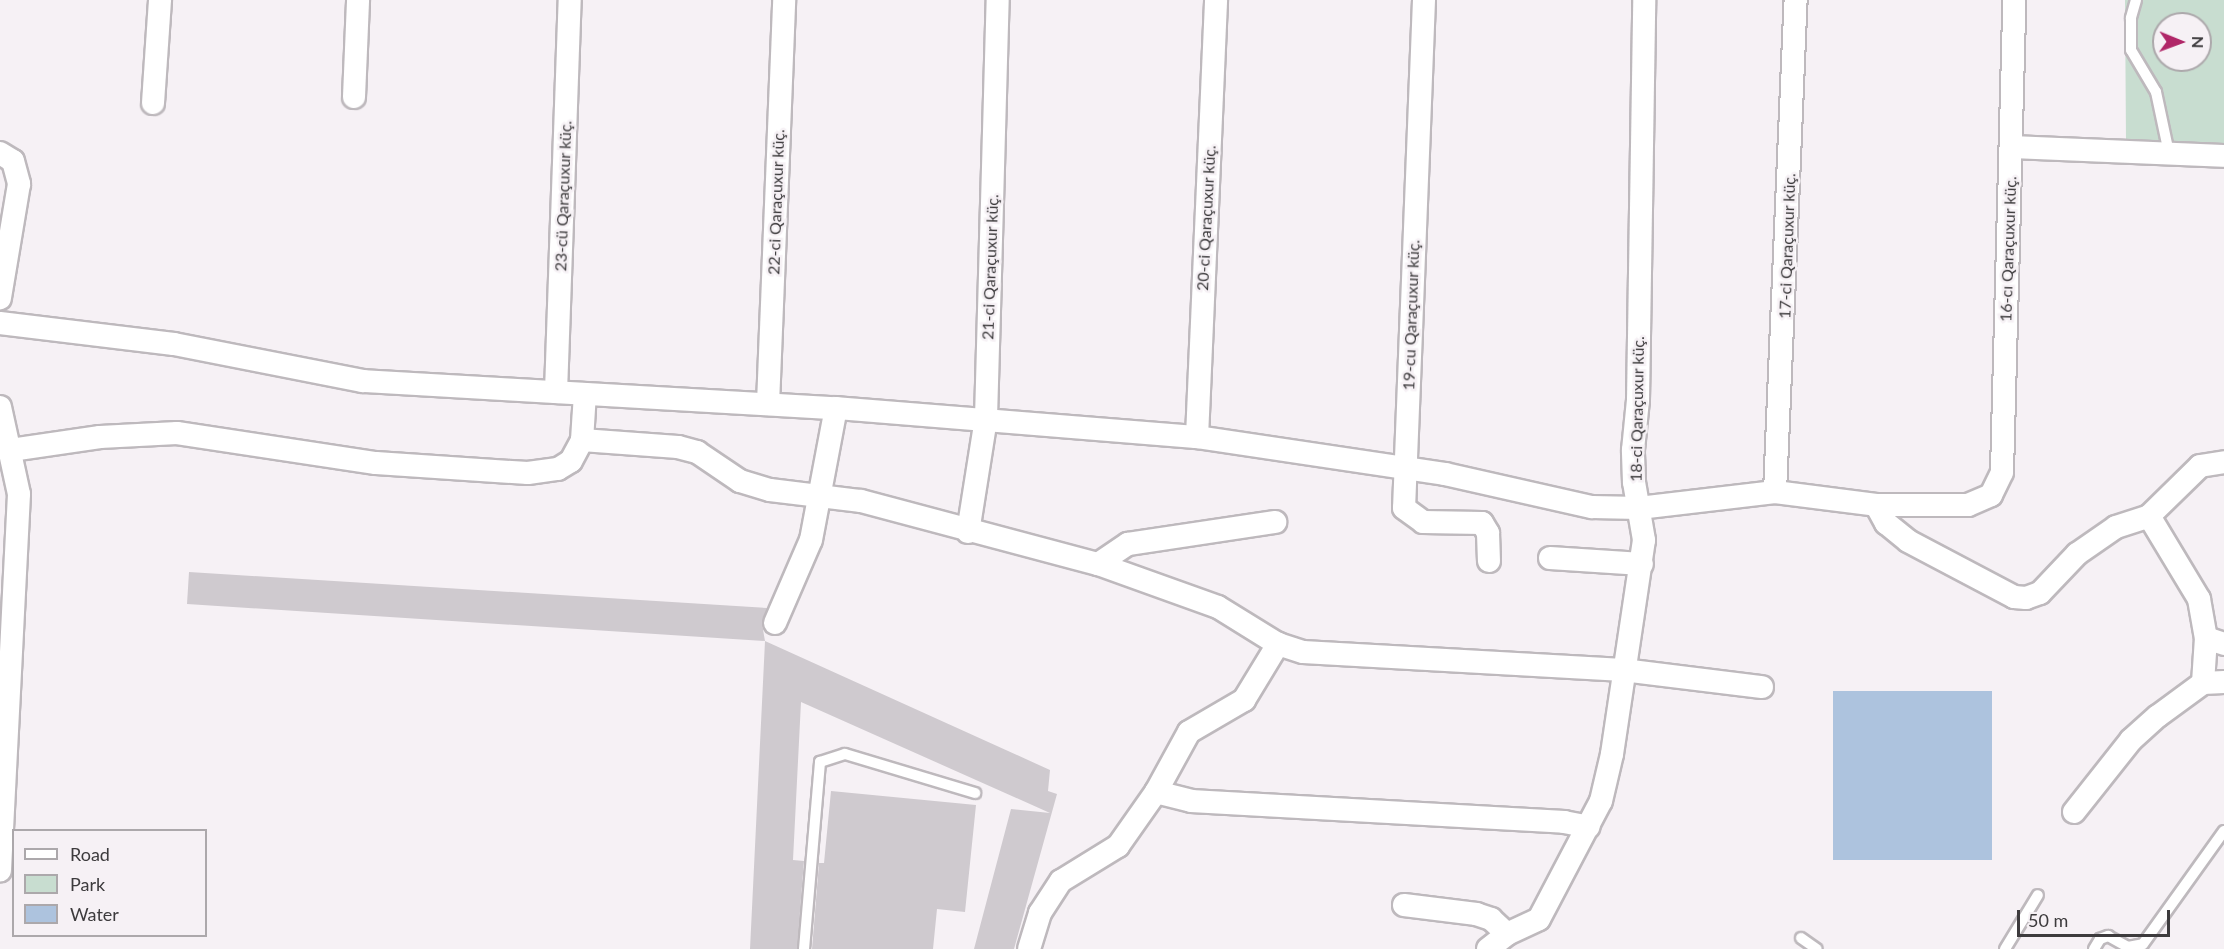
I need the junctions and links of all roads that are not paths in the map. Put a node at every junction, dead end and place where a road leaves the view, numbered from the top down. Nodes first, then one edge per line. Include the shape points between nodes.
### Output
1 (160, 0) edge
2 (358, 0) edge
3 (570, 0) edge
4 (784, 0) edge
5 (998, 0) edge
6 (1216, 0) edge
7 (1424, 0) edge
8 (1644, 0) edge
9 (1796, 0) edge
10 (2014, 0) edge
11 (2136, 0) edge
12 (354, 97) dead end
13 (153, 104) dead end
14 (2011, 147) junction
15 (0, 153) edge
16 (2169, 153) junction
17 (2224, 156) edge
18 (0, 298) edge
19 (0, 323) edge
20 (556, 392) junction
21 (585, 394) junction
22 (768, 404) junction
23 (0, 407) edge
24 (836, 408) junction
25 (986, 418) junction
26 (1197, 437) junction
27 (582, 440) junction
28 (6, 449) edge
29 (2224, 462) edge
30 (1404, 468) junction
31 (1775, 492) junction
32 (820, 495) junction
33 (1876, 505) junction
34 (1639, 508) junction
35 (2149, 516) junction
36 (1275, 522) dead end
37 (968, 532) junction
38 (1550, 558) dead end
39 (1489, 561) dead end
40 (1098, 564) junction
41 (1642, 564) junction
42 (775, 623) dead end
43 (2215, 641) edge
44 (1278, 644) junction
45 (1623, 670) junction
46 (2213, 682) edge
47 (1762, 687) dead end
48 (1156, 792) junction
49 (975, 793) dead end
50 (2074, 812) dead end
51 (1589, 827) junction
52 (2224, 831) edge
53 (0, 871) edge
54 (2038, 895) dead end
55 (1404, 905) dead end
56 (1507, 934) junction
57 (1801, 938) dead end
58 (804, 949) edge
59 (1029, 949) edge
60 (1488, 949) edge
61 (1817, 949) edge
62 (2005, 949) edge
63 (2094, 949) edge

1 - 13 street
2 - 12 street
3 - 20 street, 23-cü Qaraçuxur küç.
4 - 22 street, 22-ci Qaraçuxur küç.
5 - 25 street, 21-ci Qaraçuxur küç.
6 - 26 street, 20-ci Qaraçuxur küç.
7 - 30 street, 19-cu Qaraçuxur küç.
8 - 34 street, 18-ci Qaraçuxur küç. via 1638,400 1633,450
9 - 31 street, 17-ci Qaraçuxur küç.
10 - 14 street, 16-cı Qaraçuxur küç.
11 - 16 lane via 2131,18 2131,50 2156,92
14 - 16 street
14 - 33 street, 16-cı Qaraçuxur küç. via 2002,472 1991,495 1968,505
15 - 18 street via 13,160 19,184
16 - 17 street
19 - 20 street via 174,344 363,381
20 - 21 street
21 - 22 street
21 - 27 street
22 - 24 street
23 - 28 street
24 - 25 street
24 - 32 street
25 - 26 street
25 - 37 street, 21-ci Qaraçuxur küç.
26 - 30 street
27 - 28 street via 571,461 558,469 528,473 376,463 177,433 100,437
27 - 32 street via 678,447 697,452 740,481 770,490
28 - 53 street via 19,494
29 - 35 street via 2200,466 2187,475 2172,496
30 - 34 street via 1592,507
30 - 39 street, 19-cu Qaraçuxur küç. via 1404,508 1423,522 1482,523 1488,532
31 - 33 street
31 - 34 street
32 - 37 street via 861,501
32 - 42 street via 811,540
33 - 35 street via 1886,523 1908,541 2014,597 2026,598 2040,593 2077,554 2101,537 2116,527
34 - 41 street, 18-ci Qaraçuxur küç. via 1644,540
35 - 43 street via 2199,599
36 - 40 street via 1128,544
37 - 40 street
38 - 41 street
40 - 44 street via 1218,607
41 - 45 street, 18-ci Qaraçuxur küç.
43 - 46 street
44 - 45 street via 1333,656
44 - 48 street via 1244,700 1190,732
45 - 47 street
45 - 51 street, 18-ci Qaraçuxur küç. via 1612,754 1601,801
46 - 50 street via 2131,740
48 - 51 street via 1191,801 1564,822
48 - 59 street via 1108,855 1061,881 1040,913
49 - 58 lane via 845,754 820,762
51 - 56 street, 18-ci Qaraçuxur küç. via 1539,919
52 - 63 lane via 2143,944 2128,947 2108,936 2100,939
54 - 62 lane
55 - 56 street via 1476,914 1491,919
56 - 60 street, 18-ci Qaraçuxur küç.
57 - 61 lane

